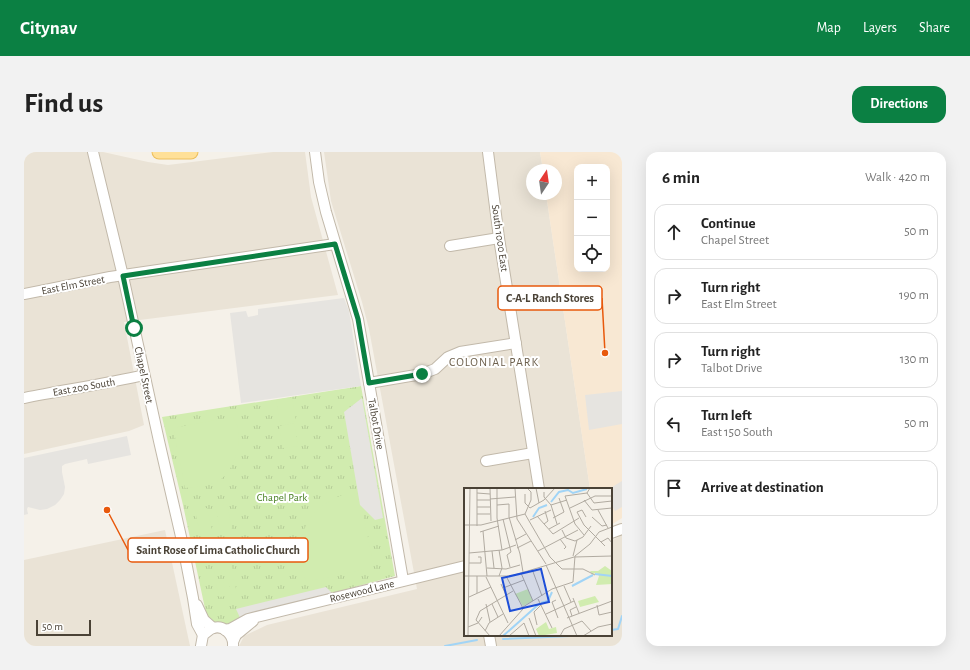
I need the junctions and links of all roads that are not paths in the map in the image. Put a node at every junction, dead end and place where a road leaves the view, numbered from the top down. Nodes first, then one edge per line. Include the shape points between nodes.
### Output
1 (94, 152) edge
2 (159, 152) edge
3 (191, 152) edge
4 (315, 152) edge
5 (488, 152) edge
6 (499, 238) junction
7 (335, 244) junction
8 (450, 246) dead end
9 (123, 276) junction
10 (24, 294) edge
11 (516, 343) junction
12 (144, 375) junction
13 (369, 383) junction
14 (24, 398) edge
15 (534, 453) junction
16 (486, 461) dead end
17 (539, 488) edge
18 (622, 529) edge
19 (612, 533) edge
20 (464, 566) edge
21 (403, 580) junction
22 (194, 598) junction
23 (260, 616) junction
24 (213, 628) junction
25 (225, 630) junction
26 (203, 635) junction
27 (489, 636) edge
28 (233, 644) edge
29 (201, 646) edge
30 (491, 646) edge

1 - 9 street, Chapel Street
2 - 3 main road
4 - 7 street, Talbot Drive via 319,182
5 - 6 street, South 1000 East
6 - 8 street
6 - 11 street, South 1000 East
7 - 9 street, East Elm Street
7 - 13 street, Talbot Drive via 358,319
9 - 10 street, East Elm Street
9 - 12 street, Chapel Street
11 - 13 street via 460,352 448,357 435,369 422,374
11 - 15 street, South 1000 East
12 - 14 street, East 200 South
12 - 22 street, Chapel Street
13 - 21 street, Talbot Drive
15 - 16 street
15 - 17 street, South 1000 East
18 - 19 street
20 - 21 street, Rosewood Lane
21 - 23 street, Rosewood Lane
22 - 24 street, Chapel Street via 204,620
22 - 26 street, Chapel Street via 196,624
23 - 25 street, Rosewood Lane
23 - 28 street, Rosewood Lane via 236,635
24 - 25 street
24 - 26 street
25 - 28 street via 231,635
26 - 29 street
27 - 30 street

